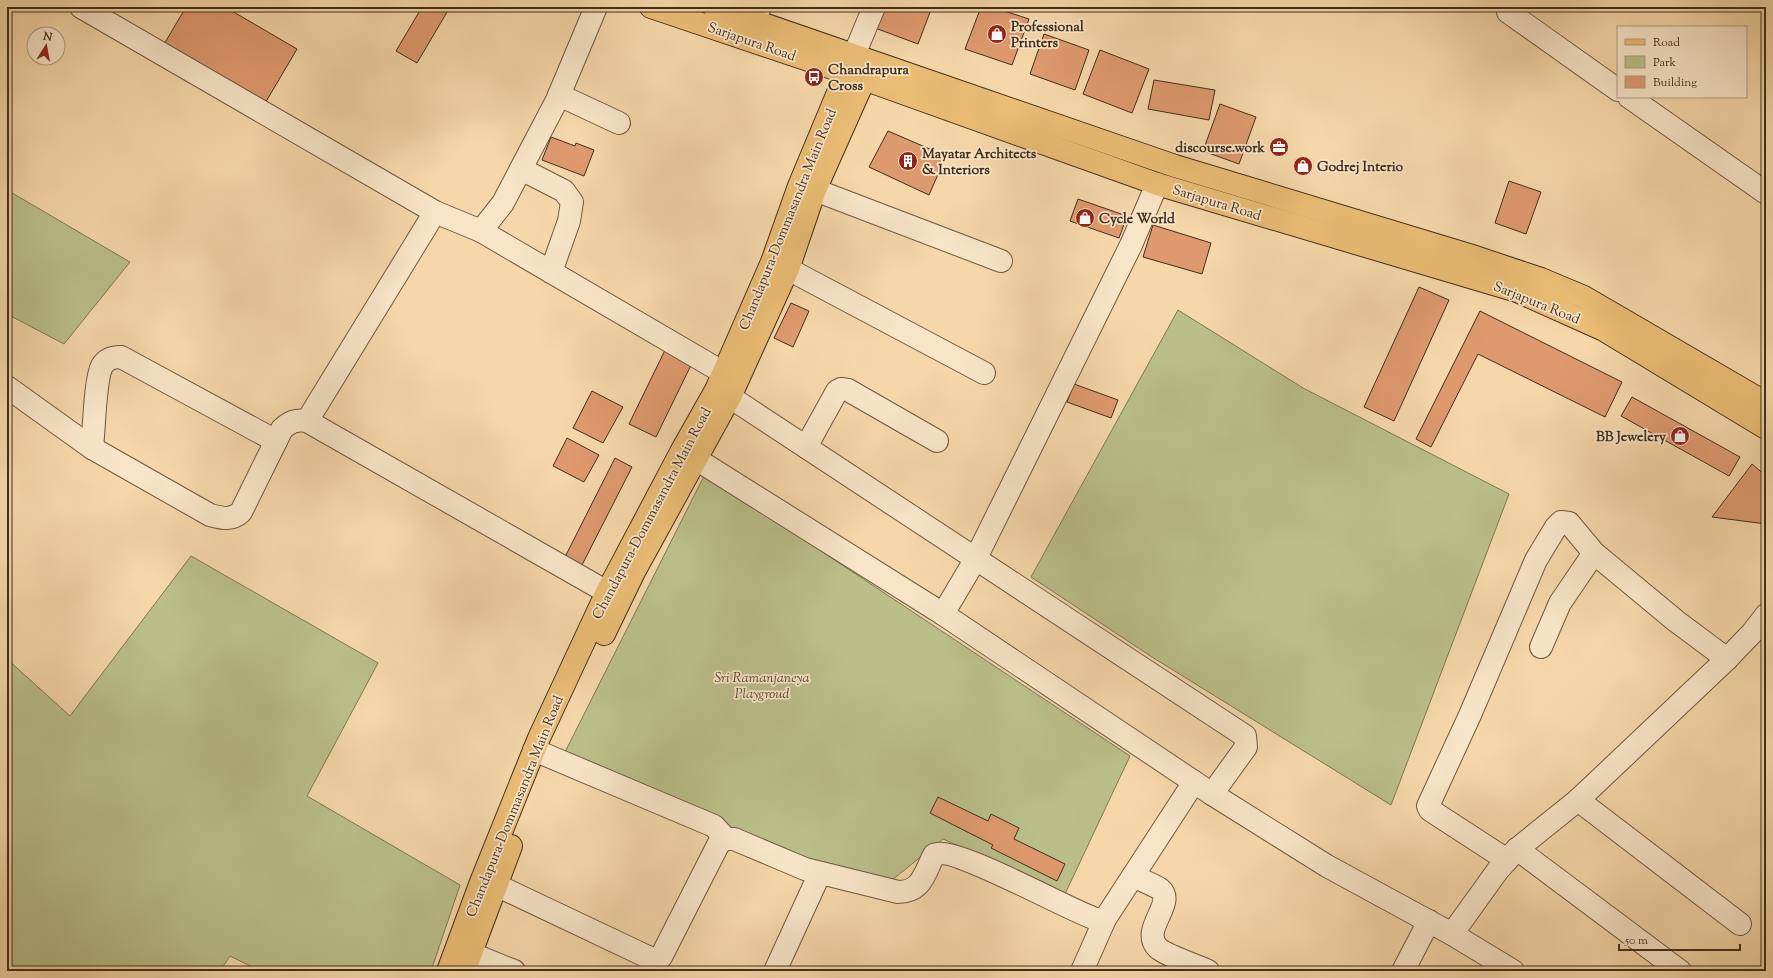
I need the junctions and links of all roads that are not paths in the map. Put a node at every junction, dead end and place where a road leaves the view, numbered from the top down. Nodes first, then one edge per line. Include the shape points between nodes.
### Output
1 (81, 7) edge
2 (596, 7) edge
3 (651, 7) edge
4 (714, 7) edge
5 (874, 7) edge
6 (1508, 12) dead end
7 (757, 14) edge
8 (859, 67) junction
9 (1617, 89) edge
10 (559, 95) junction
11 (1630, 98) edge
12 (619, 123) dead end
13 (521, 169) junction
14 (1157, 184) junction
15 (815, 190) junction
16 (1766, 193) edge
17 (435, 212) junction
18 (480, 231) junction
19 (1001, 261) dead end
20 (788, 269) junction
21 (551, 272) junction
22 (724, 373) junction
23 (984, 373) dead end
24 (7, 387) edge
25 (730, 397) junction
26 (1766, 403) edge
27 (307, 421) junction
28 (1766, 428) edge
29 (276, 441) junction
30 (937, 441) dead end
31 (806, 447) junction
32 (92, 448) junction
33 (696, 459) junction
34 (1594, 553) junction
35 (975, 560) junction
36 (607, 592) junction
37 (943, 614) junction
38 (1766, 615) edge
39 (1759, 638) edge
40 (1541, 647) dead end
41 (1727, 659) junction
42 (540, 752) junction
43 (1194, 782) junction
44 (1212, 794) junction
45 (1578, 800) junction
46 (726, 839) junction
47 (1512, 854) junction
48 (820, 873) junction
49 (1132, 876) junction
50 (496, 885) junction
51 (1105, 919) junction
52 (1429, 922) junction
53 (1740, 924) dead end
54 (1452, 934) junction
55 (464, 958) edge
56 (448, 971) edge
57 (514, 971) edge
58 (775, 971) edge
59 (1082, 971) edge
60 (1208, 971) edge
61 (1403, 971) edge
62 (1513, 971) edge
63 (1680, 971) edge

1 - 17 street
2 - 10 street
3 - 8 main road, Sarjapura Road
4 - 7 main road, Sarjapura Road
5 - 8 street
6 - 9 street
7 - 8 main road, Sarjapura Road
8 - 14 main road, Sarjapura Road
8 - 15 main road, Chandapura-Dommasandra Main Road
8 - 22 main road, Chandapura-Dommasandra Main Road via 799,186 772,262
8 - 26 main road, Sarjapura Road via 1541,278 1584,297
10 - 12 street
10 - 13 street
11 - 16 street
13 - 18 street via 503,203
13 - 21 street via 564,191 572,202 570,221
14 - 28 main road, Sarjapura Road via 1517,291 1604,330
14 - 35 street via 1131,245
15 - 19 street
15 - 20 main road, Chandapura-Dommasandra Main Road
17 - 18 street
17 - 27 street
18 - 21 street
20 - 23 street
20 - 25 main road, Chandapura-Dommasandra Main Road
21 - 22 street
22 - 36 main road, Chandapura-Dommasandra Main Road
24 - 32 street
25 - 31 street
25 - 33 main road, Chandapura-Dommasandra Main Road
27 - 29 street via 289,423
27 - 36 street
29 - 32 street via 241,512 235,518 210,515
29 - 32 street via 121,357 114,357 102,366
30 - 31 street via 848,390 842,389 836,391
31 - 35 street
33 - 37 street
33 - 42 main road, Chandapura-Dommasandra Main Road
34 - 40 street via 1560,603
34 - 41 street via 1676,621
34 - 47 street via 1569,522 1561,522 1556,527 1536,560 1470,715 1428,802 1430,810
35 - 37 street
35 - 44 street via 1245,736 1246,747
36 - 42 main road, Chandapura-Dommasandra Main Road
37 - 43 street
38 - 39 street
39 - 41 street
41 - 45 street
42 - 46 street via 714,826
42 - 50 main road, Chandapura-Dommasandra Main Road
42 - 55 main road, Chandapura-Dommasandra Main Road via 481,882
43 - 44 street
43 - 49 street
44 - 52 street via 1327,866
45 - 47 street
45 - 53 street
46 - 48 street via 734,839
46 - 50 street via 719,843 661,957 656,959
47 - 54 street
47 - 63 street
48 - 51 street via 907,892 918,886 934,856 942,853 978,865 1089,917
48 - 58 street
49 - 51 street
49 - 60 street via 1161,890 1164,896 1164,905 1152,932 1158,949
50 - 55 main road, Chandapura-Dommasandra Main Road
51 - 59 street
52 - 54 street
52 - 61 street
54 - 62 street
55 - 56 main road, Chandapura-Dommasandra Main Road
55 - 57 street

